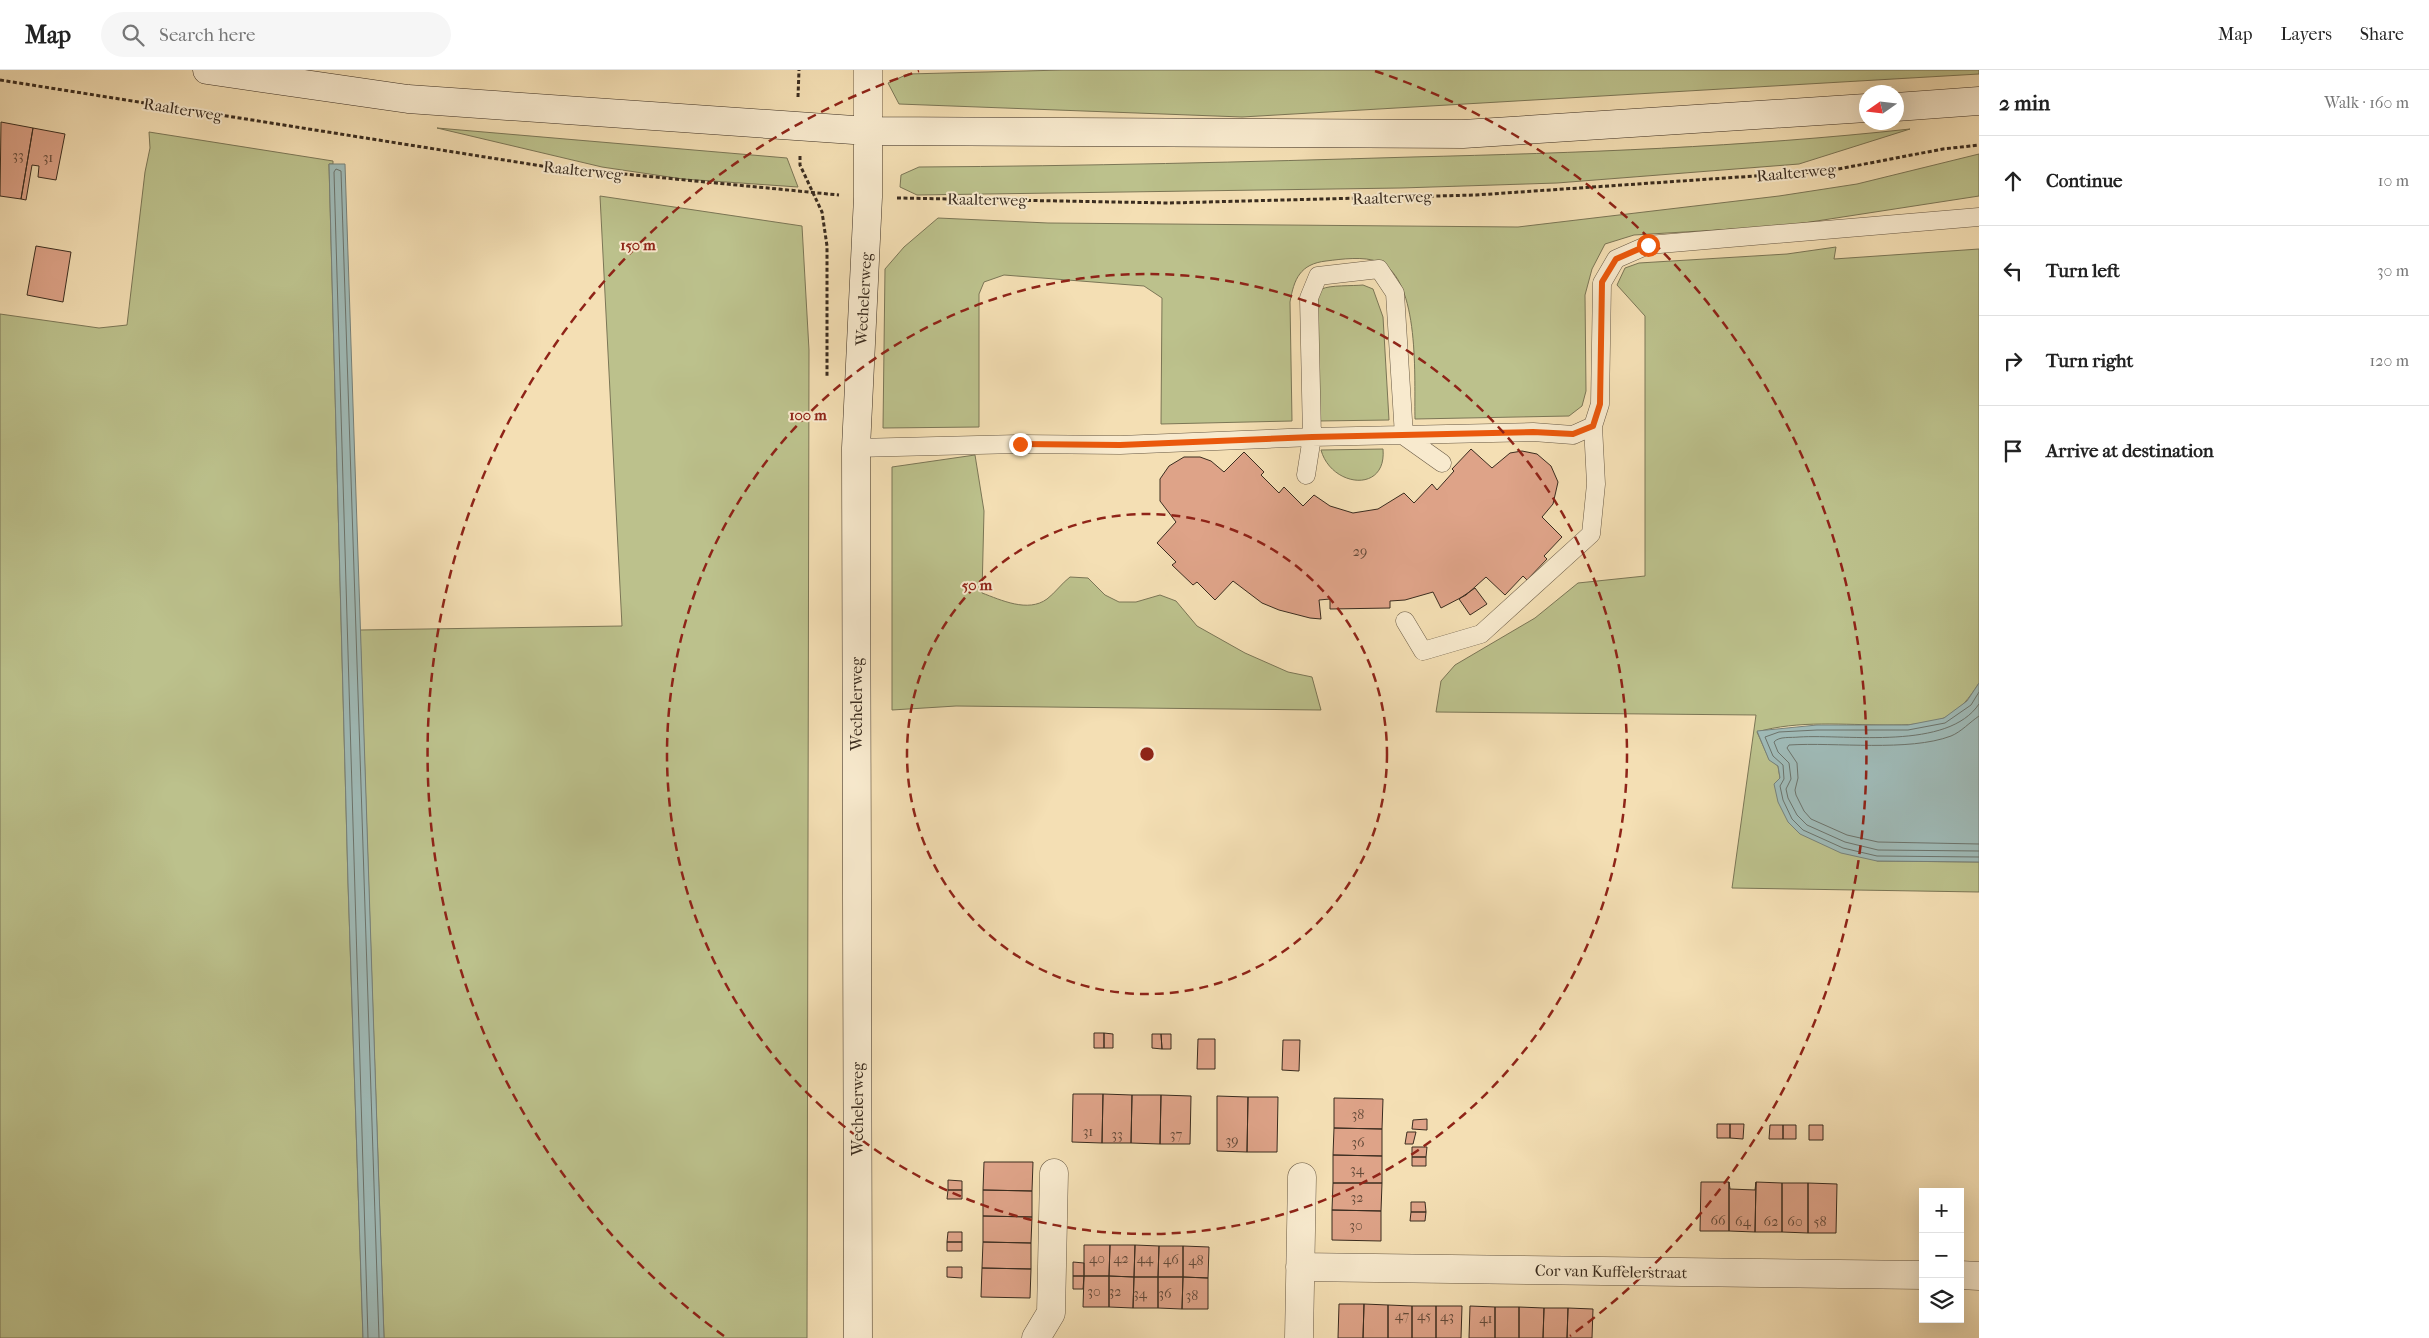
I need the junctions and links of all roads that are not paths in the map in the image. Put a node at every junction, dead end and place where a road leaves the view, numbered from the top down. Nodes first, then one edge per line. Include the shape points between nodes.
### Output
1 (207, 70) edge
2 (868, 70) edge
3 (1979, 101) edge
4 (1904, 106) edge
5 (1859, 108) edge
6 (868, 131) junction
7 (1979, 218) edge
8 (1593, 426) junction
9 (1404, 436) junction
10 (1312, 437) junction
11 (856, 448) junction
12 (1442, 464) dead end
13 (1306, 475) dead end
14 (1405, 621) dead end
15 (1054, 1173) dead end
16 (1302, 1177) dead end
17 (1300, 1267) junction
18 (1919, 1275) edge
19 (1964, 1276) edge
20 (1979, 1276) edge
21 (858, 1338) edge
22 (1036, 1338) edge
23 (1299, 1338) edge

1 - 6 street via 408,99
2 - 6 street, Wechelerweg
3 - 4 street
5 - 6 street via 1463,134
6 - 11 street, Wechelerweg
7 - 8 lane via 1648,245 1616,259 1602,282 1600,404
8 - 9 lane via 1573,434
8 - 14 lane via 1596,484 1591,534 1481,634 1423,651
9 - 10 lane
9 - 10 lane via 1395,293 1379,269 1318,276 1309,298
9 - 12 lane
10 - 11 lane via 1120,445
10 - 13 lane
11 - 21 street, Wechelerweg
15 - 22 street via 1051,1313
16 - 17 street
17 - 18 street, Cor van Kuffelerstraat
17 - 23 street
19 - 20 street

